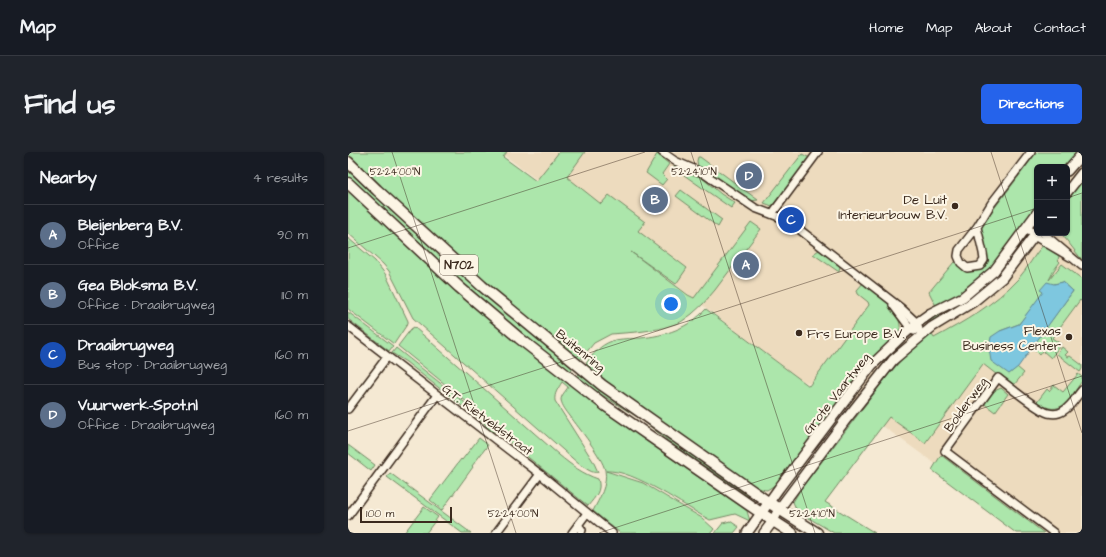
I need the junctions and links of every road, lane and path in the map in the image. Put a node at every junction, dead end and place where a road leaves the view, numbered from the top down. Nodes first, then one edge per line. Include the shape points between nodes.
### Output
1 (662, 152) edge
2 (818, 152) edge
3 (1031, 152) edge
4 (1082, 154) edge
5 (348, 162) edge
6 (1070, 168) edge
7 (1082, 173) edge
8 (348, 183) edge
9 (1070, 188) edge
10 (772, 214) junction
11 (1034, 218) edge
12 (977, 227) junction
13 (1028, 227) junction
14 (1034, 230) edge
15 (1035, 236) edge
16 (1043, 236) edge
17 (1082, 266) edge
18 (348, 326) edge
19 (914, 326) junction
20 (921, 336) junction
21 (387, 356) junction
22 (1082, 390) edge
23 (437, 395) junction
24 (348, 409) edge
25 (540, 474) junction
26 (768, 502) junction
27 (780, 509) junction
28 (587, 513) junction
29 (761, 513) junction
30 (348, 516) edge
31 (773, 521) junction
32 (578, 525) junction
33 (496, 533) edge
34 (572, 533) edge
35 (582, 533) edge
36 (612, 533) edge
37 (747, 533) edge
38 (764, 533) edge
39 (792, 533) edge
40 (817, 533) edge
41 (1054, 533) edge

1 - 10 street via 675,161 703,173 755,208
2 - 10 street
3 - 12 street
4 - 6 main road
5 - 26 highway, Buitenring / N702 via 482,286 602,385
7 - 9 main road
8 - 29 highway, N702 via 459,287 519,338 606,406
10 - 19 street via 800,230 884,294
11 - 13 main road, Grote Vaartweg
12 - 12 street via 984,260 980,266 967,268 961,263 959,250
13 - 14 street
13 - 19 main road, Grote Vaartweg via 994,271 963,297
15 - 20 main road, Grote Vaartweg via 1002,278 973,302
16 - 17 street
18 - 21 street, G.T. Rietveldstraat
19 - 20 street
19 - 26 main road, Grote Vaartweg via 872,365
20 - 27 main road, Grote Vaartweg via 901,352 882,373
21 - 23 street, G.T. Rietveldstraat
21 - 24 street
22 - 41 street, Bolderweg via 1066,409 1059,413 1051,413 998,378 945,451
23 - 25 street, G.T. Rietveldstraat
23 - 30 street
25 - 28 street, G.T. Rietveldstraat
25 - 33 street
26 - 27 highway, Buitenring / N702
26 - 29 main road, Grote Vaartweg
27 - 31 main road, Grote Vaartweg
27 - 40 highway, Buitenring / N702
28 - 32 street
28 - 36 street, G.T. Rietveldstraat
29 - 31 highway, N702
29 - 37 main road, Grote Vaartweg
31 - 38 main road, Grote Vaartweg
31 - 39 highway, N702
32 - 34 street
32 - 35 street

